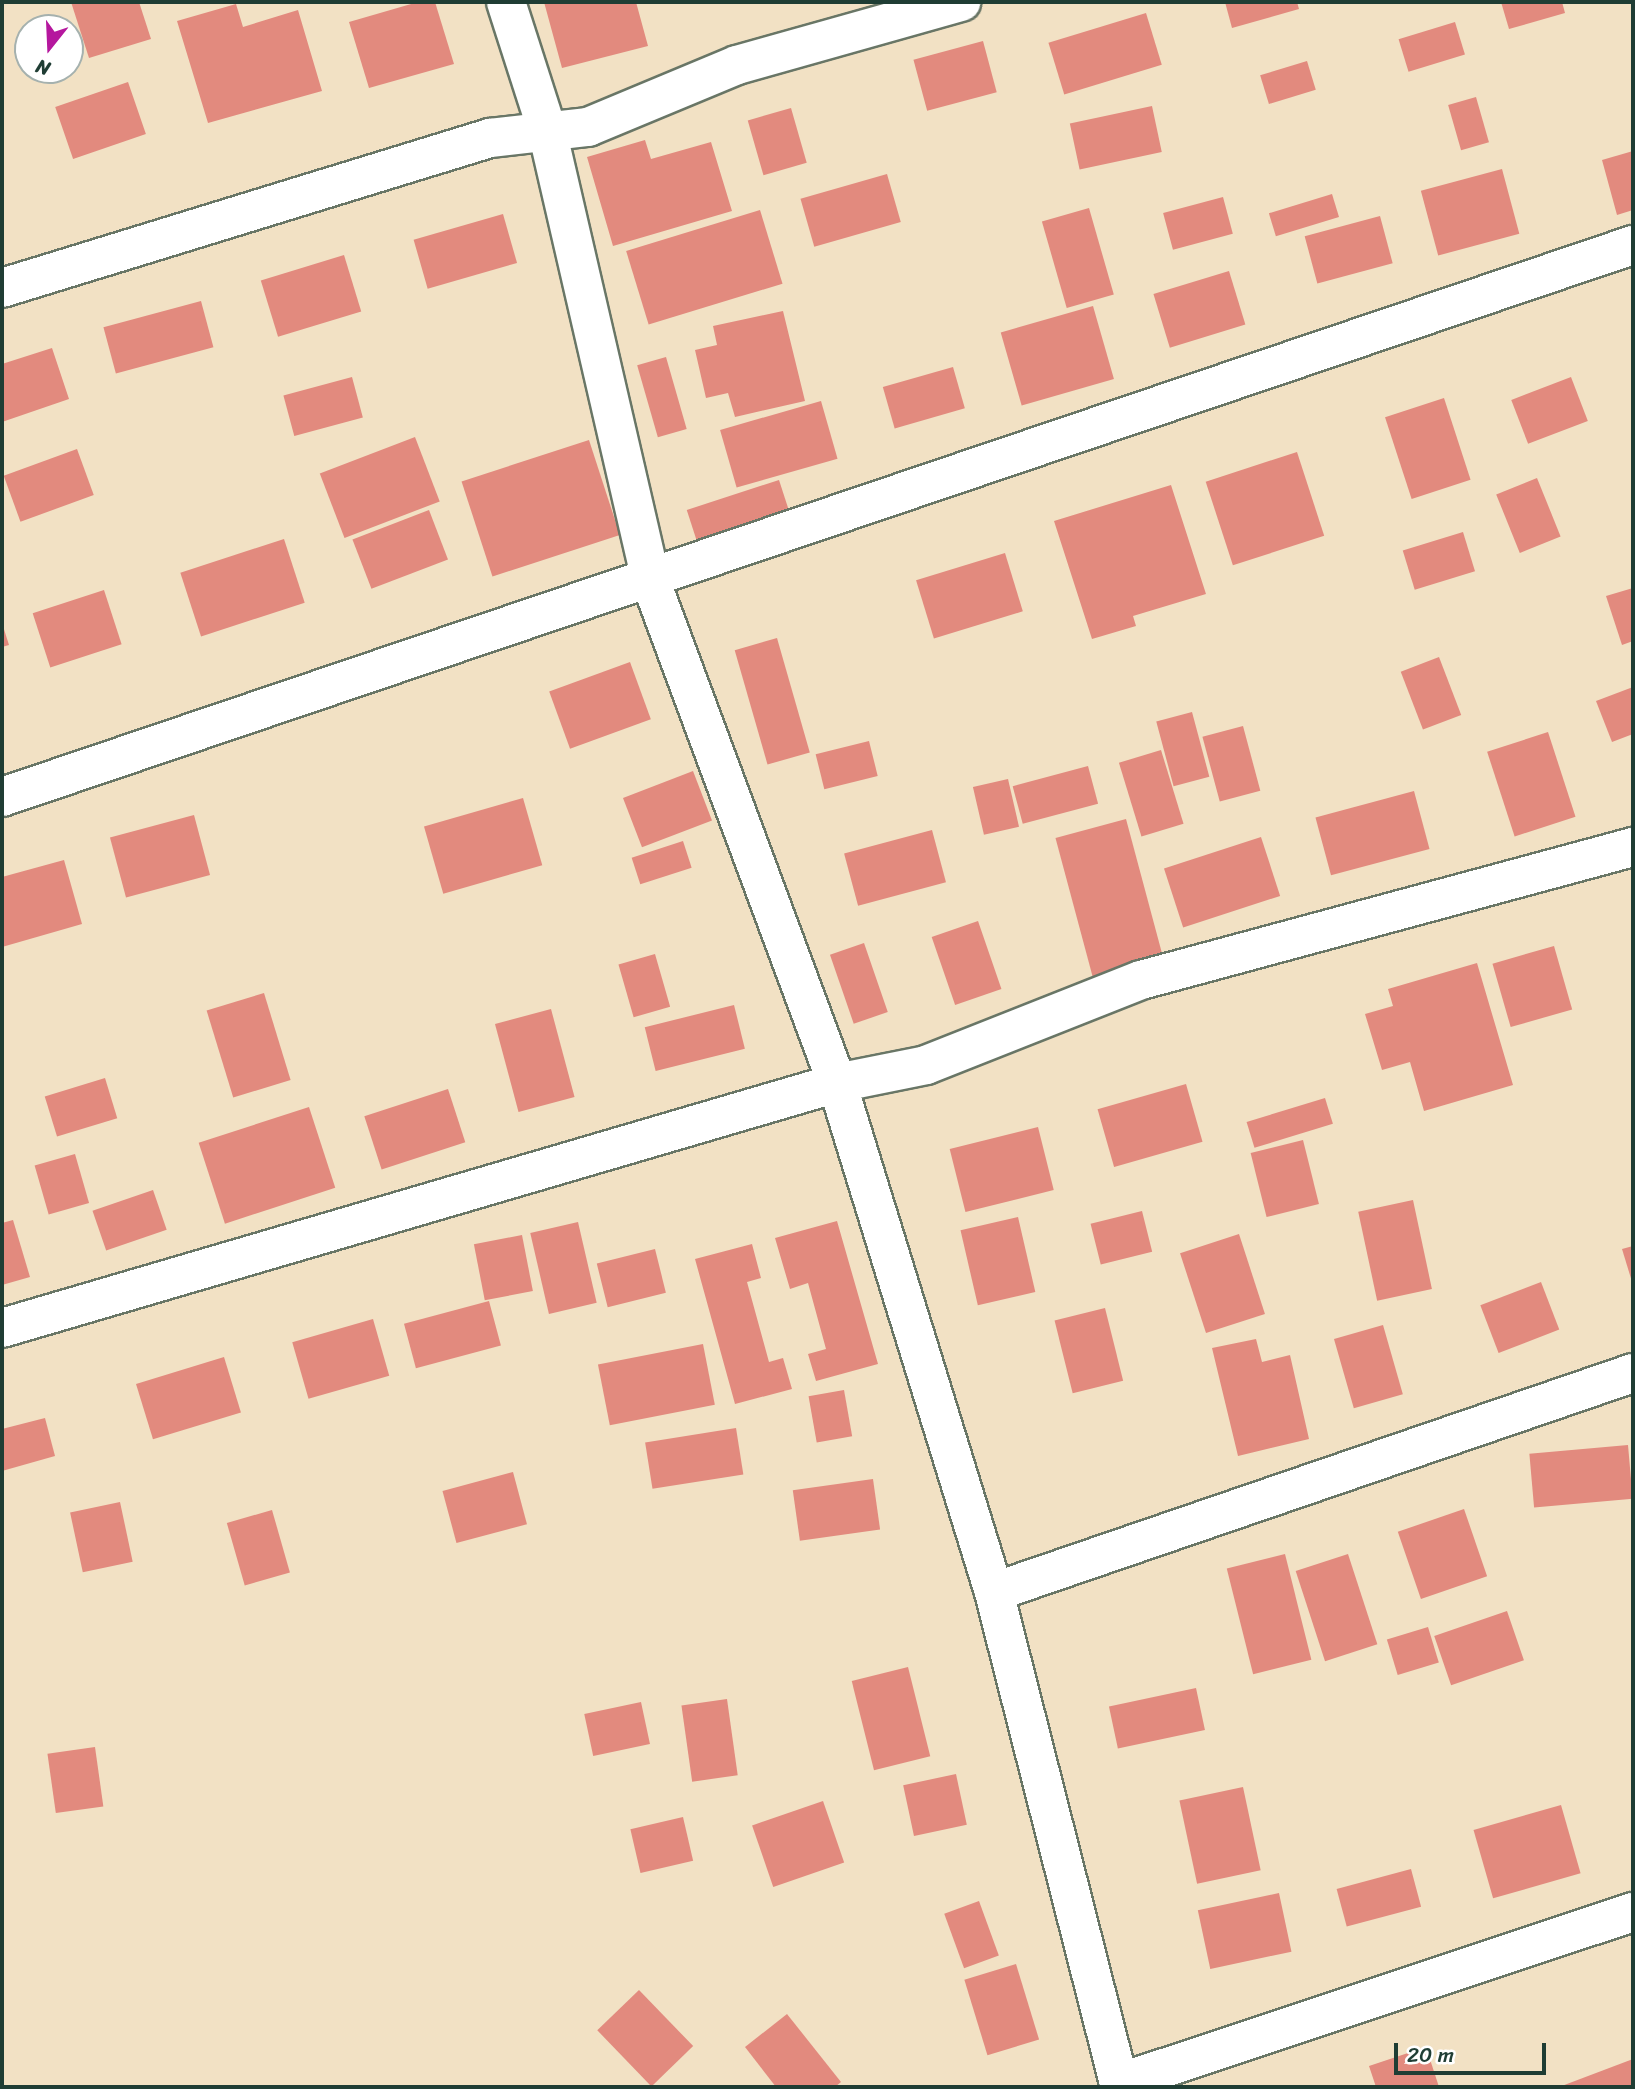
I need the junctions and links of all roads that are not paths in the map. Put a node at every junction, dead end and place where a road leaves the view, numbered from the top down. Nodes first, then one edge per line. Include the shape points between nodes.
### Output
1 (506, 2) edge
2 (961, 2) edge
3 (547, 130) junction
4 (1633, 245) edge
5 (2, 288) edge
6 (651, 582) junction
7 (2, 797) edge
8 (1633, 847) edge
9 (837, 1083) junction
10 (2, 1328) edge
11 (1633, 1373) edge
12 (994, 1592) junction
13 (1633, 1912) edge
14 (1119, 2085) edge

1 - 3 street
2 - 3 street via 737,65 588,128
3 - 5 street via 490,138
3 - 6 street
4 - 6 street
6 - 7 street
6 - 9 street
8 - 9 street via 1141,980 926,1065
9 - 10 street
9 - 12 street
11 - 12 street
12 - 14 street
13 - 14 street

